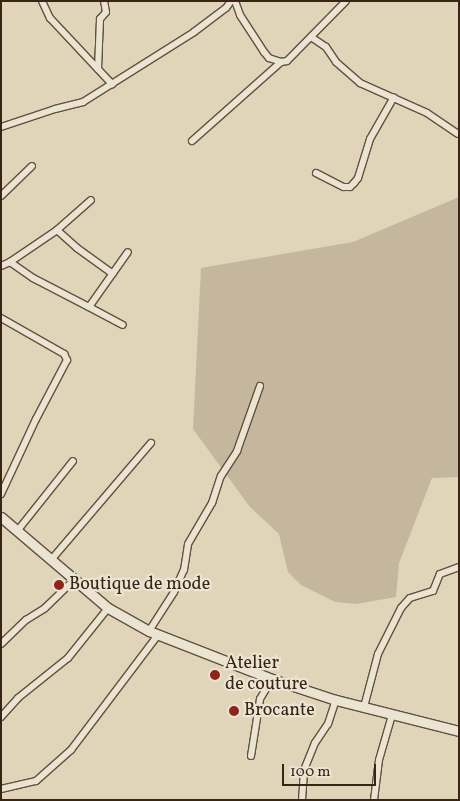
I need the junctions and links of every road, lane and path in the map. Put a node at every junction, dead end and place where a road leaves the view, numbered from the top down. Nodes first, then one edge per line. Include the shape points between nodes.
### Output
1 (42, 1) edge
2 (104, 1) edge
3 (231, 1) edge
4 (235, 1) edge
5 (346, 1) edge
6 (226, 8) junction
7 (240, 15) junction
8 (311, 37) junction
9 (281, 62) junction
10 (98, 69) junction
11 (112, 84) junction
12 (394, 97) junction
13 (1, 127) edge
14 (458, 134) edge
15 (192, 141) dead end
16 (32, 166) dead end
17 (316, 173) dead end
18 (1, 196) edge
19 (91, 200) dead end
20 (57, 230) junction
21 (128, 252) dead end
22 (10, 262) junction
23 (1, 266) edge
24 (113, 274) junction
25 (89, 307) junction
26 (1, 318) edge
27 (123, 325) dead end
28 (260, 386) dead end
29 (151, 443) dead end
30 (73, 461) dead end
31 (1, 494) edge
32 (1, 517) edge
33 (18, 530) junction
34 (51, 560) junction
35 (459, 567) edge
36 (74, 580) junction
37 (108, 608) junction
38 (149, 631) junction
39 (158, 635) junction
40 (1, 644) edge
41 (272, 679) junction
42 (336, 700) junction
43 (364, 707) junction
44 (392, 715) junction
45 (1, 718) edge
46 (459, 730) edge
47 (251, 756) dead end
48 (1, 789) edge
49 (302, 800) edge
50 (374, 800) edge

1 - 10 street via 50,18
2 - 10 street via 106,12 100,19
3 - 6 street
4 - 7 street
5 - 8 street
6 - 7 street
6 - 11 street
7 - 9 street via 269,58
8 - 9 street via 287,61
8 - 12 street via 326,47 336,62 360,83
9 - 15 street
10 - 11 street
11 - 13 street via 83,102
12 - 14 street via 427,113
12 - 17 street via 370,139 358,178 350,187
16 - 18 street
19 - 20 street
20 - 22 street
20 - 24 street
21 - 24 street
22 - 23 street
22 - 25 street via 33,278
24 - 25 street
25 - 27 street
26 - 31 street via 64,354 67,360
28 - 38 street via 237,451 221,476 212,503 188,544 184,570
29 - 34 street
30 - 33 street
32 - 33 main road
33 - 34 main road
34 - 36 main road
35 - 43 street via 440,574 433,590 410,598 401,608 378,654
36 - 37 main road
36 - 40 street
37 - 38 main road
37 - 45 street via 68,658 18,698
38 - 39 main road
39 - 41 main road
39 - 48 street via 71,750 36,780
41 - 42 main road
41 - 47 street via 260,699
42 - 43 main road
42 - 49 street via 328,724 315,743 304,770
43 - 44 main road
44 - 46 main road
44 - 50 street via 379,760

